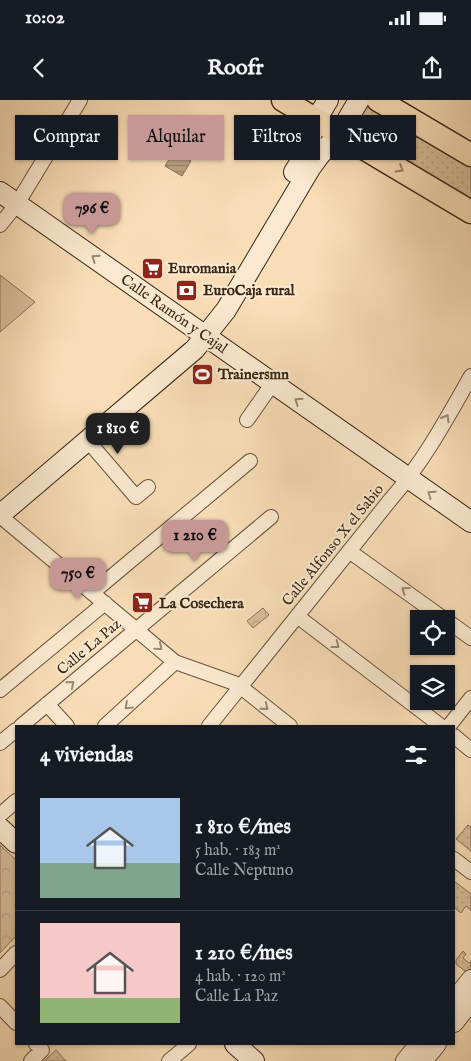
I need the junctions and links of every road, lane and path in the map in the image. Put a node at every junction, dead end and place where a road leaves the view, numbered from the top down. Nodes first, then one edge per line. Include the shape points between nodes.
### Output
1 (80, 100) edge
2 (283, 100) edge
3 (328, 100) edge
4 (360, 100) edge
5 (378, 100) edge
6 (308, 115) edge
7 (319, 115) edge
8 (351, 115) edge
9 (330, 144) edge
10 (471, 155) edge
11 (302, 160) edge
12 (384, 160) edge
13 (0, 192) edge
14 (17, 204) junction
15 (471, 212) edge
16 (0, 224) edge
17 (207, 337) junction
18 (471, 376) edge
19 (273, 383) junction
20 (247, 420) dead end
21 (88, 441) junction
22 (250, 461) dead end
23 (409, 478) junction
24 (148, 487) dead end
25 (0, 498) edge
26 (0, 516) edge
27 (271, 517) dead end
28 (471, 522) edge
29 (349, 550) junction
30 (92, 593) junction
31 (105, 603) junction
32 (431, 610) edge
33 (297, 616) junction
34 (455, 627) edge
35 (137, 629) junction
36 (471, 638) edge
37 (175, 662) junction
38 (240, 687) junction
39 (0, 690) edge
40 (471, 698) edge
41 (47, 704) junction
42 (21, 725) edge
43 (65, 725) edge
44 (106, 725) edge
45 (210, 725) edge
46 (289, 725) edge
47 (439, 725) edge
48 (450, 725) edge
49 (15, 731) edge
50 (455, 737) edge
51 (0, 744) edge
52 (471, 750) edge
53 (15, 803) edge
54 (0, 815) edge
55 (0, 828) edge
56 (15, 841) edge
57 (455, 859) edge
58 (471, 872) edge
59 (15, 954) edge
60 (0, 970) edge
61 (464, 993) edge
62 (0, 1006) edge
63 (455, 1020) edge
64 (15, 1022) edge
65 (188, 1045) edge
66 (236, 1045) edge
67 (418, 1045) edge
68 (436, 1045) edge
69 (39, 1047) edge
70 (31, 1061) edge
71 (169, 1061) edge
72 (254, 1061) edge
73 (405, 1061) edge
74 (423, 1061) edge

1 - 14 street
2 - 6 main road
3 - 7 main road
4 - 8 main road
5 - 10 main road
9 - 17 main road via 311,167
11 - 17 main road via 220,296
12 -> 15 main road
13 - 14 main road, Calle Ramón y Cajal
14 - 16 street
17 -> 14 main road, Calle Ramón y Cajal
17 - 19 main road, Calle Ramón y Cajal
17 - 21 main road via 217,350 213,354 197,352 188,356
17 - 25 main road via 179,346
23 -> 18 street, Calle Alfonso X el Sabio
19 - 20 street
23 -> 19 main road, Calle Ramón y Cajal
21 - 24 street via 136,497
21 - 26 main road
22 - 30 street
28 -> 23 main road, Calle Ramón y Cajal
23 - 29 street, Calle Alfonso X el Sabio
26 - 30 street
27 - 35 street, Calle La Paz
32 -> 29 street
29 - 33 street, Calle Alfonso X el Sabio
30 - 31 street
31 - 35 street
31 - 39 street
33 - 38 street, Calle Alfonso X el Sabio
33 -> 47 street
34 - 36 street
35 -> 37 street
41 -> 35 street, Calle La Paz
37 - 38 street
37 -> 44 street
38 - 45 street, Calle Alfonso X el Sabio
38 -> 46 street
40 - 48 street
41 - 42 street, Calle La Paz
41 - 43 street
49 - 51 street
50 - 52 street
53 - 54 street
55 - 56 main road
57 - 58 street
59 - 60 street
61 - 63 street
62 - 64 street
65 - 71 street
66 - 72 main road
67 - 73 street
68 - 74 street
69 - 70 street

